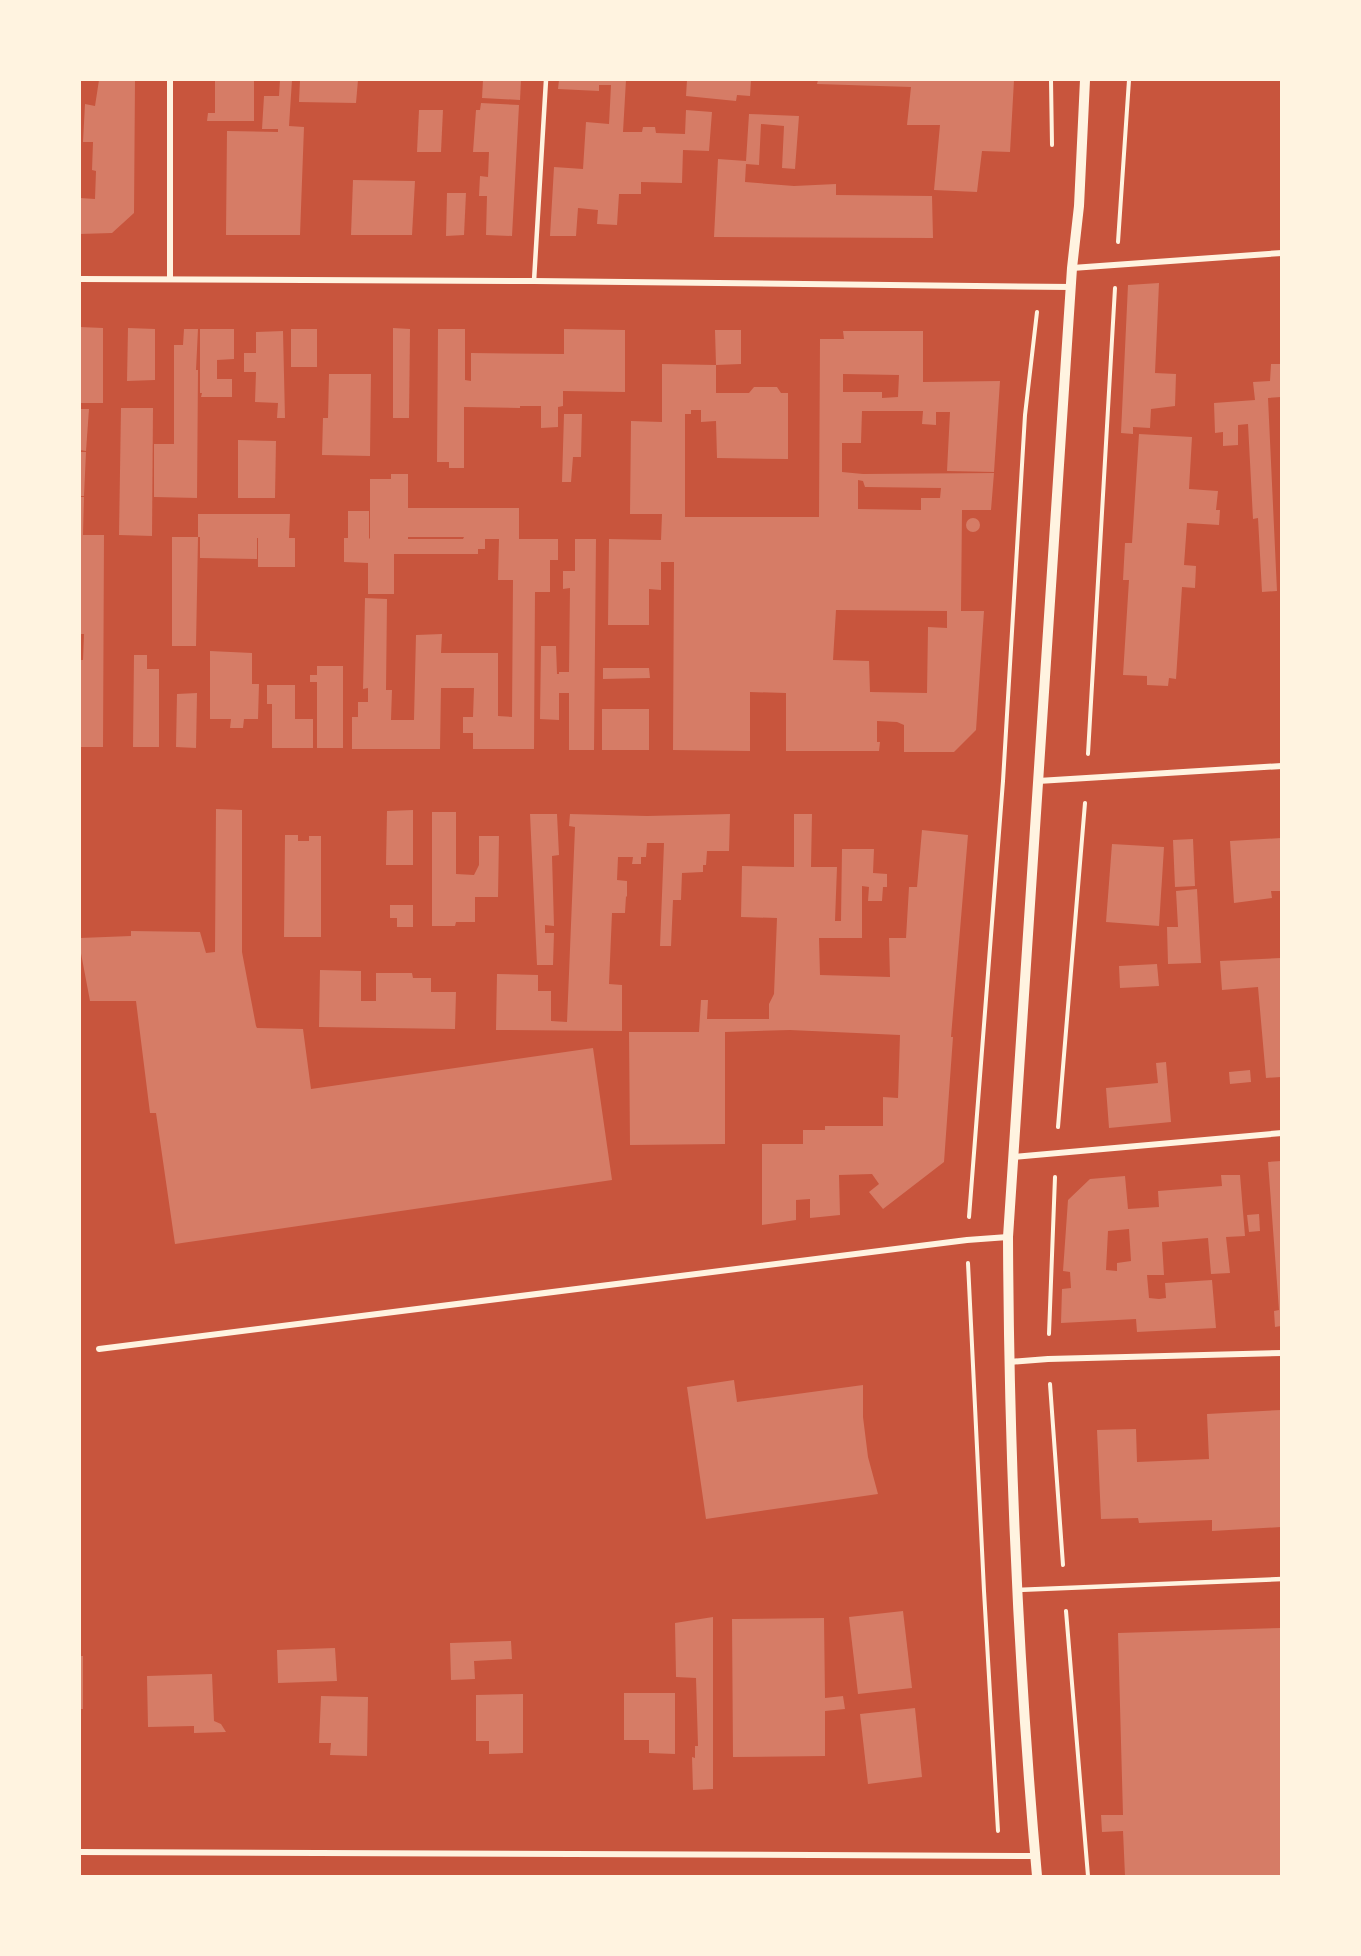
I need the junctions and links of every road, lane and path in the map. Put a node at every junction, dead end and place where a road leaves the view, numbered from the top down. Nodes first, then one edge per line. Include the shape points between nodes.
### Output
1 (170, 80) edge
2 (546, 80) edge
3 (1085, 80) edge
4 (1129, 80) edge
5 (1281, 253) edge
6 (1117, 264) junction
7 (1072, 268) junction
8 (80, 279) edge
9 (170, 279) junction
10 (534, 281) junction
11 (1072, 287) junction
12 (1281, 766) edge
13 (1087, 778) junction
14 (1038, 781) junction
15 (1281, 1133) edge
16 (1056, 1154) junction
17 (1013, 1157) junction
18 (1008, 1237) junction
19 (99, 1349) dead end
20 (1281, 1353) edge
21 (1048, 1359) junction
22 (1009, 1362) junction
23 (1281, 1579) edge
24 (1064, 1587) junction
25 (1017, 1590) junction
26 (80, 1852) edge
27 (1035, 1856) junction
28 (1037, 1876) edge
29 (1088, 1876) edge

1 - 9 street
2 - 10 lane
3 - 7 street
4 - 6 path
5 - 6 street
6 - 7 street
6 - 13 path
7 - 11 street
8 - 9 street
9 - 10 street
10 - 11 street
11 - 14 street
12 - 13 street
13 - 14 street
13 - 16 path
14 - 17 street
15 - 16 street
16 - 17 street
16 - 21 path
17 - 18 street
18 - 19 street
18 - 22 street
20 - 21 street
21 - 22 street
21 - 24 path
22 - 25 street
23 - 24 lane
24 - 25 lane
24 - 29 path
25 - 27 street
26 - 27 street
27 - 28 street

